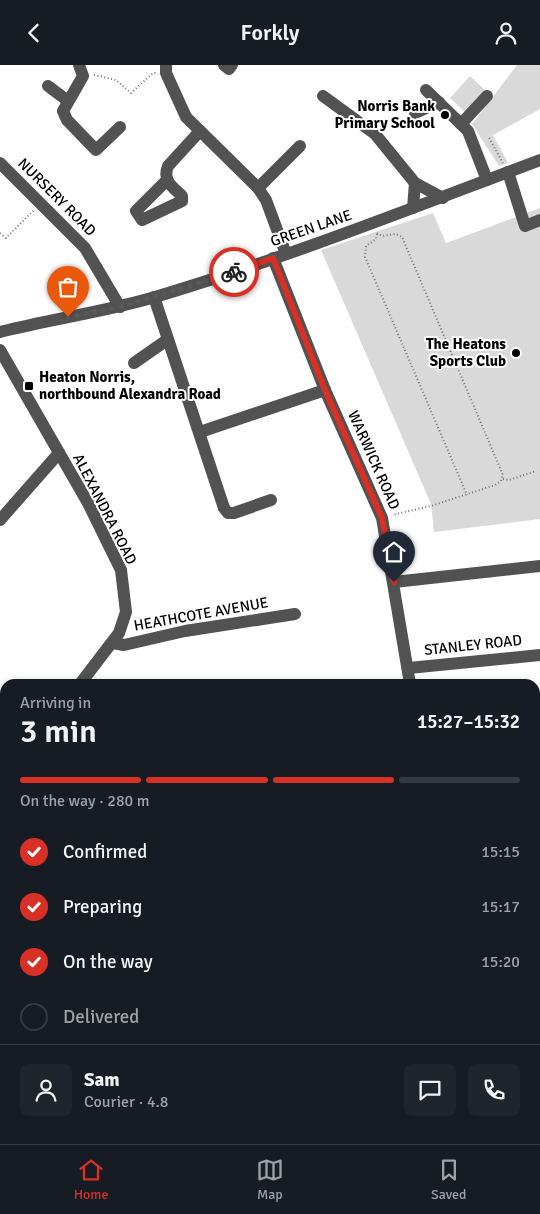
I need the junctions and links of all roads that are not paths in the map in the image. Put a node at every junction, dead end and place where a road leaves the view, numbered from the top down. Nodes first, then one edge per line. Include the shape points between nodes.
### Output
1 (224, 65) edge
2 (232, 65) edge
3 (81, 69) edge
4 (166, 69) edge
5 (48, 86) dead end
6 (426, 90) dead end
7 (323, 96) dead end
8 (487, 96) dead end
9 (68, 101) junction
10 (439, 103) junction
11 (415, 113) dead end
12 (461, 124) junction
13 (120, 127) dead end
14 (200, 131) junction
15 (300, 146) dead end
16 (540, 160) edge
17 (0, 163) edge
18 (508, 172) junction
19 (166, 180) dead end
20 (487, 180) junction
21 (415, 183) junction
22 (258, 188) junction
23 (443, 198) junction
24 (413, 209) junction
25 (540, 221) edge
26 (286, 254) junction
27 (273, 258) junction
28 (154, 297) junction
29 (120, 307) junction
30 (0, 332) edge
31 (167, 339) junction
32 (0, 350) edge
33 (134, 363) dead end
34 (325, 390) junction
35 (200, 432) junction
36 (59, 453) junction
37 (271, 500) dead end
38 (0, 520) edge
39 (540, 566) edge
40 (394, 582) junction
41 (295, 614) dead end
42 (113, 643) junction
43 (540, 655) edge
44 (409, 668) junction
45 (84, 679) edge
46 (410, 679) edge

1 - 2 street via 229,69
3 - 9 street
4 - 14 street via 186,117
5 - 9 street
6 - 10 street
7 - 21 street via 375,134
8 - 12 street
9 - 13 street via 63,111 65,117 96,150
10 - 11 street
10 - 12 street
12 - 20 street via 471,136
14 - 19 street via 168,167
14 - 22 street
15 - 22 street
16 - 18 street, GREEN LANE
17 - 29 street, NURSERY ROAD via 85,248
18 - 20 street, GREEN LANE
18 - 25 street via 525,226
20 - 23 street, GREEN LANE
21 - 23 street
21 - 24 street
22 - 26 street via 266,200
23 - 24 street, GREEN LANE
24 - 26 street, GREEN LANE via 375,229
26 - 27 street, GREEN LANE
27 - 28 street, GREEN LANE
27 - 34 street, WARWICK ROAD
28 - 29 street, GREEN LANE
28 - 31 street
29 - 30 street, GREEN LANE
31 - 33 street
31 - 35 street
32 - 36 street, ALEXANDRA ROAD
34 - 35 street
34 - 40 street, WARWICK ROAD via 382,518
35 - 37 street via 228,513
36 - 38 street
36 - 42 street, ALEXANDRA ROAD via 121,571 126,612
39 - 40 street
40 - 44 street, WARWICK ROAD
41 - 42 street, HEATHCOTE AVENUE via 185,631 124,645
42 - 45 street, ALEXANDRA ROAD
43 - 44 street, STANLEY ROAD
44 - 46 street, WARWICK ROAD

